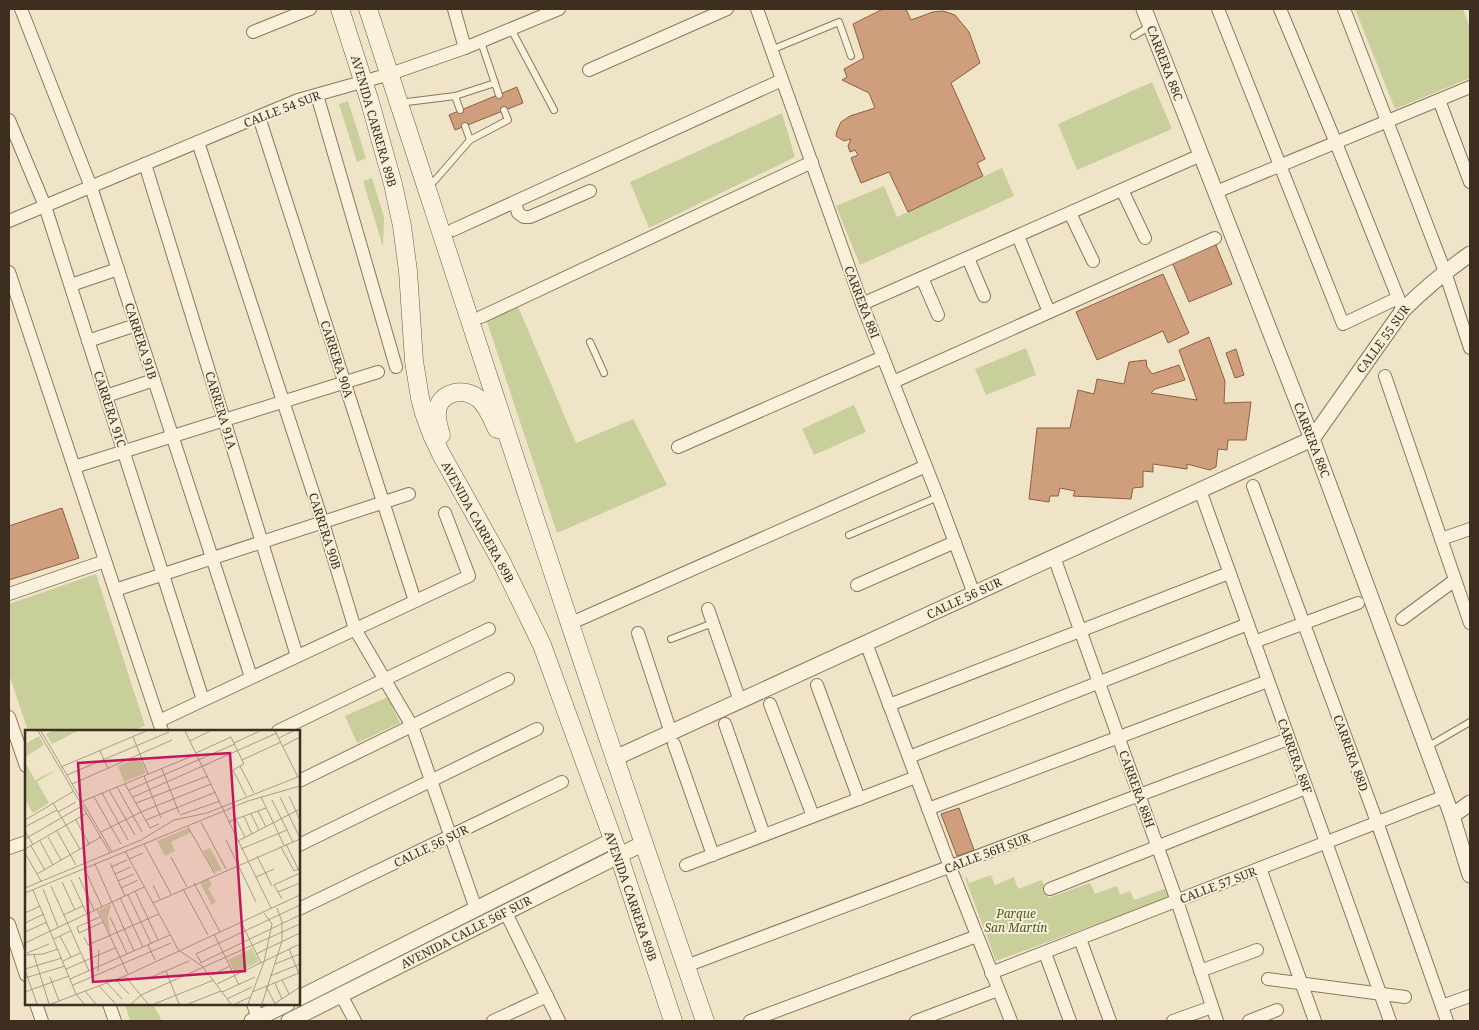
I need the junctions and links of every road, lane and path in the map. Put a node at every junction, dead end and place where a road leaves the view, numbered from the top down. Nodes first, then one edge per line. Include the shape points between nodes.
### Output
1 (21, 9) edge
2 (310, 9) edge
3 (340, 9) edge
4 (368, 9) edge
5 (454, 9) edge
6 (559, 9) edge
7 (727, 9) edge
8 (756, 9) edge
9 (1145, 9) edge
10 (1218, 9) edge
11 (1280, 9) edge
12 (1344, 9) edge
13 (1151, 26) junction
14 (511, 29) junction
15 (253, 32) dead end
16 (1134, 36) dead end
17 (481, 42) junction
18 (465, 48) junction
19 (771, 50) junction
20 (851, 56) dead end
21 (589, 70) dead end
22 (390, 74) junction
23 (782, 80) junction
24 (363, 81) junction
25 (495, 83) junction
26 (1470, 87) edge
27 (317, 95) junction
28 (499, 95) dead end
29 (455, 96) junction
30 (1439, 100) junction
31 (399, 103) junction
32 (460, 110) dead end
33 (504, 110) dead end
34 (554, 110) dead end
35 (259, 117) junction
36 (9, 120) edge
37 (1387, 122) junction
38 (466, 126) dead end
39 (470, 140) junction
40 (198, 142) junction
41 (1336, 143) junction
42 (1201, 155) junction
43 (812, 162) junction
44 (146, 164) junction
45 (1280, 166) junction
46 (1470, 182) edge
47 (91, 186) junction
48 (427, 189) junction
49 (1122, 190) junction
50 (590, 191) dead end
51 (1216, 192) junction
52 (515, 202) junction
53 (44, 206) junction
54 (1070, 213) junction
55 (9, 221) edge
56 (453, 230) dead end
57 (1018, 236) junction
58 (1145, 238) dead end
59 (1215, 238) dead end
60 (1470, 254) edge
61 (968, 258) junction
62 (1094, 261) dead end
63 (118, 268) junction
64 (9, 272) edge
65 (1445, 272) junction
66 (922, 278) junction
67 (71, 285) junction
68 (984, 296) dead end
69 (862, 304) junction
70 (1401, 304) junction
71 (1049, 312) junction
72 (938, 314) dead end
73 (481, 317) dead end
74 (136, 325) junction
75 (88, 341) junction
76 (590, 342) dead end
77 (1470, 348) edge
78 (882, 357) junction
79 (396, 367) dead end
80 (378, 372) dead end
81 (604, 373) dead end
82 (1385, 376) dead end
83 (154, 380) junction
84 (344, 382) junction
85 (893, 382) junction
86 (106, 396) junction
87 (283, 402) junction
88 (224, 420) junction
89 (172, 436) junction
90 (1312, 439) junction
91 (678, 447) dead end
92 (123, 452) junction
93 (926, 466) junction
94 (74, 467) junction
95 (523, 481) junction
96 (1253, 486) dead end
97 (1200, 490) junction
98 (409, 494) dead end
99 (938, 497) junction
100 (466, 500) junction
101 (383, 503) junction
102 (445, 512) dead end
103 (323, 523) junction
104 (1470, 530) edge
105 (849, 535) dead end
106 (1441, 539) junction
107 (262, 542) junction
108 (955, 542) junction
109 (1054, 557) junction
110 (212, 559) junction
111 (105, 561) junction
112 (1229, 573) junction
113 (163, 575) junction
114 (1456, 580) junction
115 (857, 585) dead end
116 (115, 590) junction
117 (9, 594) edge
118 (974, 594) junction
119 (415, 600) junction
120 (1358, 603) dead end
121 (708, 609) dead end
122 (1402, 619) dead end
123 (713, 623) junction
124 (1304, 623) junction
125 (1470, 623) edge
126 (569, 624) junction
127 (1248, 624) junction
128 (355, 629) junction
129 (489, 629) dead end
130 (1080, 631) junction
131 (638, 633) dead end
132 (671, 640) dead end
133 (1254, 642) junction
134 (866, 643) junction
135 (297, 656) junction
136 (251, 678) junction
137 (385, 679) junction
138 (508, 679) dead end
139 (1268, 681) junction
140 (1099, 682) junction
141 (817, 685) dead end
142 (203, 700) junction
143 (740, 701) junction
144 (770, 704) dead end
145 (889, 705) junction
146 (9, 717) edge
147 (1470, 722) edge
148 (726, 724) dead end
149 (160, 726) edge
150 (412, 726) junction
151 (536, 729) dead end
152 (280, 730) edge
153 (1118, 737) junction
154 (673, 739) junction
155 (1288, 739) junction
156 (1427, 747) junction
157 (908, 756) junction
158 (615, 758) junction
159 (25, 763) edge
160 (916, 777) junction
161 (431, 780) junction
162 (300, 781) edge
163 (562, 782) dead end
164 (1306, 788) junction
165 (1139, 795) junction
166 (1445, 796) junction
167 (859, 798) junction
168 (1470, 803) edge
169 (928, 809) junction
170 (813, 816) junction
171 (1452, 816) junction
172 (1377, 822) junction
173 (764, 835) junction
174 (451, 836) junction
175 (25, 842) edge
176 (1326, 842) junction
177 (644, 843) junction
178 (300, 844) edge
179 (1158, 847) junction
180 (9, 848) edge
181 (616, 848) junction
182 (713, 855) junction
183 (686, 865) dead end
184 (950, 867) junction
185 (1260, 868) junction
186 (1470, 875) edge
187 (1050, 889) dead end
188 (1177, 901) junction
189 (300, 909) edge
190 (476, 909) junction
191 (506, 913) junction
192 (9, 924) edge
193 (977, 936) junction
194 (1080, 938) junction
195 (1257, 950) dead end
196 (1044, 953) junction
197 (686, 966) junction
198 (1200, 971) junction
199 (25, 973) edge
200 (991, 974) junction
201 (1268, 978) dead end
202 (1302, 983) junction
203 (998, 990) junction
204 (1380, 993) junction
205 (341, 995) junction
206 (547, 996) junction
207 (1470, 996) edge
208 (300, 997) edge
209 (1405, 997) dead end
210 (36, 1005) edge
211 (109, 1005) edge
212 (253, 1005) edge
213 (285, 1005) edge
214 (1442, 1006) junction
215 (1212, 1007) junction
216 (1277, 1010) dead end
217 (255, 1020) edge
218 (42, 1021) edge
219 (115, 1021) edge
220 (289, 1021) edge
221 (355, 1021) edge
222 (493, 1021) edge
223 (559, 1021) edge
224 (673, 1021) edge
225 (705, 1021) edge
226 (750, 1021) edge
227 (916, 1021) edge
228 (1011, 1021) edge
229 (1070, 1021) edge
230 (1110, 1021) edge
231 (1173, 1021) edge
232 (1217, 1021) edge
233 (1250, 1021) edge
234 (1315, 1021) edge
235 (1390, 1021) edge
236 (1447, 1021) edge

1 - 47 street, CARRERA 91B
2 - 15 street
3 - 24 main road, AVENIDA CARRERA 89B
4 - 22 main road
5 - 18 street
6 - 14 street, CALLE 54 SUR
7 - 21 street
8 - 19 street, CARRERA 88I
9 - 13 street, CARRERA 88C
10 - 45 street
11 - 41 street
12 - 37 street
13 - 16 lane
13 - 42 street, CARRERA 88C
14 - 17 street, CALLE 54 SUR
14 - 34 lane
17 - 18 street, CALLE 54 SUR
17 - 25 lane
18 - 22 street, CALLE 54 SUR
19 - 20 lane via 839,22
19 - 23 street, CARRERA 88I
22 - 24 street, CALLE 54 SUR
22 - 31 main road
23 - 43 street, CARRERA 88I
23 - 52 street
24 - 27 street, CALLE 54 SUR
24 - 100 main road, AVENIDA CARRERA 89B via 402,226 420,398 438,448
25 - 28 lane
25 - 29 lane
26 - 30 street
27 - 35 street, CALLE 54 SUR
27 - 79 street
29 - 31 lane
29 - 32 lane
30 - 37 street
30 - 46 street
31 - 48 main road
33 - 39 lane via 508,120
35 - 40 street, CALLE 54 SUR
35 - 84 street, CARRERA 90A
36 - 53 street, CARRERA 91C
37 - 41 street
37 - 65 street
38 - 39 lane
39 - 48 lane
40 - 44 street, CALLE 54 SUR
40 - 87 street, CARRERA 90B
41 - 45 street
41 - 70 street
42 - 49 street
42 - 51 street, CARRERA 88C
43 - 69 street, CARRERA 88I
43 - 73 street
44 - 47 street, CALLE 54 SUR
44 - 88 street, CARRERA 91A
45 - 51 street
45 - 70 street via 1343,324
47 - 53 street, CALLE 54 SUR
47 - 63 street, CARRERA 91B
48 - 95 main road
49 - 54 street
49 - 58 street
50 - 52 street via 530,217 518,213
51 - 90 street, CARRERA 88C
52 - 56 street
53 - 55 street, CALLE 54 SUR
53 - 67 street, CARRERA 91C
54 - 57 street
54 - 62 street
57 - 61 street
57 - 71 street
59 - 71 street
60 - 65 street, CALLE 55 SUR
61 - 66 street
61 - 68 street
63 - 67 street
63 - 74 street, CARRERA 91B
64 - 94 street
65 - 70 street, CALLE 55 SUR
65 - 77 street
66 - 69 street
66 - 72 street
67 - 75 street, CARRERA 91C
69 - 78 street, CARRERA 88I
70 - 90 street, CALLE 55 SUR
71 - 85 street
74 - 75 street
74 - 83 street, CARRERA 91B
75 - 86 street, CARRERA 91C
76 - 81 lane
78 - 85 street, CARRERA 88I
78 - 91 street
80 - 84 street
82 - 106 street
83 - 86 street
83 - 89 street, CARRERA 91B
84 - 87 street
84 - 101 street, CARRERA 90A
85 - 93 street, CARRERA 88I
86 - 92 street, CARRERA 91C
87 - 88 street
87 - 103 street, CARRERA 90B
88 - 89 street
88 - 107 street, CARRERA 91A
89 - 92 street
89 - 110 street, CARRERA 91B
90 - 97 street, CALLE 56 SUR
90 - 156 street, CARRERA 88C
92 - 94 street
92 - 113 street, CARRERA 91C
93 - 99 street, CARRERA 88I
93 - 126 street
94 - 111 street
95 - 100 main road via 486,407 474,395 463,392 450,394 441,401 437,420
95 - 126 main road
96 - 124 street, CARRERA 88D
97 - 109 street, CALLE 56 SUR
97 - 112 street, CARRERA 88F
98 - 101 street
99 - 105 lane
99 - 108 street, CARRERA 88I
100 - 181 main road, AVENIDA CARRERA 89B via 505,569 542,645
101 - 103 street
101 - 119 street, CARRERA 90A
102 - 119 street via 469,576
103 - 107 street
103 - 128 street, CARRERA 90B
104 - 106 street
106 - 114 street
107 - 110 street
107 - 135 street, CARRERA 91A
108 - 115 street
108 - 118 street, CARRERA 88I
109 - 118 street, CALLE 56 SUR
109 - 130 street, CARRERA 88H
110 - 113 street
110 - 136 street, CARRERA 91B
111 - 116 street
111 - 117 street
112 - 127 street, CARRERA 88F
112 - 130 street
113 - 116 street
113 - 142 street, CARRERA 91C
114 - 122 street
114 - 125 street
116 - 149 street
118 - 134 street, CALLE 56 SUR
119 - 128 street
120 - 124 street
121 - 123 street
123 - 132 lane
123 - 143 street
124 - 133 street
124 - 172 street, CARRERA 88D
126 - 158 main road
127 - 133 street, CARRERA 88F
127 - 140 street
128 - 135 street
128 - 137 street, CARRERA 90B
129 - 137 street
130 - 140 street, CARRERA 88H
130 - 145 street
131 - 154 street
133 - 139 street, CARRERA 88F
134 - 143 street, CALLE 56 SUR
134 - 145 street
135 - 136 street
136 - 142 street
137 - 150 street, CARRERA 90B
137 - 152 street
138 - 150 street
139 - 153 street
139 - 155 street, CARRERA 88F
140 - 153 street, CARRERA 88H
140 - 157 street
141 - 167 street
142 - 149 street
143 - 154 street, CALLE 56 SUR
144 - 170 street
145 - 157 street
146 - 159 street
147 - 156 lane
148 - 173 street
150 - 161 street, CARRERA 90B
150 - 162 street
151 - 161 street
153 - 165 street, CARRERA 88H
153 - 169 street
154 - 158 street, CALLE 56 SUR
154 - 182 street
155 - 164 street, CARRERA 88F
155 - 165 street, CALLE 56H SUR
156 - 166 street, CARRERA 88C
157 - 160 street
158 - 177 main road
160 - 167 street
160 - 169 street
161 - 174 street, CARRERA 90B
161 - 178 street
163 - 174 street, CALLE 56 SUR
164 - 176 street, CARRERA 88F
164 - 179 street
165 - 179 street, CARRERA 88H
165 - 184 street, CALLE 56H SUR
166 - 171 street, CARRERA 88C
166 - 172 street, CALLE 57 SUR
167 - 170 street
168 - 171 street
169 - 184 street
170 - 173 street
171 - 186 street, CARRERA 88C
172 - 176 street, CALLE 57 SUR
172 - 214 street, CARRERA 88D
173 - 182 street
174 - 189 street, CALLE 56 SUR
174 - 190 street, CARRERA 90B
175 - 180 street
176 - 185 street, CALLE 57 SUR
176 - 204 street, CARRERA 88F
177 - 181 street, AVENIDA CALLE 56F SUR
177 - 197 main road
179 - 187 street
179 - 188 street, CARRERA 88H
181 - 190 street, AVENIDA CALLE 56F SUR
181 - 191 street, AVENIDA CALLE 56F SUR
181 - 224 main road, AVENIDA CARRERA 89B
182 - 183 street
184 - 193 street
184 - 197 street, CALLE 56H SUR
185 - 188 street, CALLE 57 SUR
185 - 202 street
188 - 194 street, CALLE 57 SUR
188 - 198 street, CARRERA 88H
190 - 208 street, AVENIDA CALLE 56F SUR
191 - 205 street, AVENIDA CALLE 56F SUR
191 - 206 street
192 - 199 street
193 - 200 street
193 - 226 street
194 - 196 street, CALLE 57 SUR
194 - 230 street
195 - 198 street
196 - 200 street, CALLE 57 SUR
196 - 229 street
197 - 225 main road
198 - 215 street, CARRERA 88H
200 - 203 street
201 - 202 street
202 - 204 street
202 - 234 street
203 - 227 street
203 - 228 street
204 - 209 street
204 - 235 street, CARRERA 88F
205 - 220 street, AVENIDA CALLE 56F SUR
205 - 221 street
206 - 222 street
206 - 223 street
207 - 214 street
210 - 218 street
211 - 219 street
212 - 217 street
213 - 217 street
214 - 236 street, CARRERA 88D
215 - 231 street
215 - 232 street, CARRERA 88H
216 - 233 street

